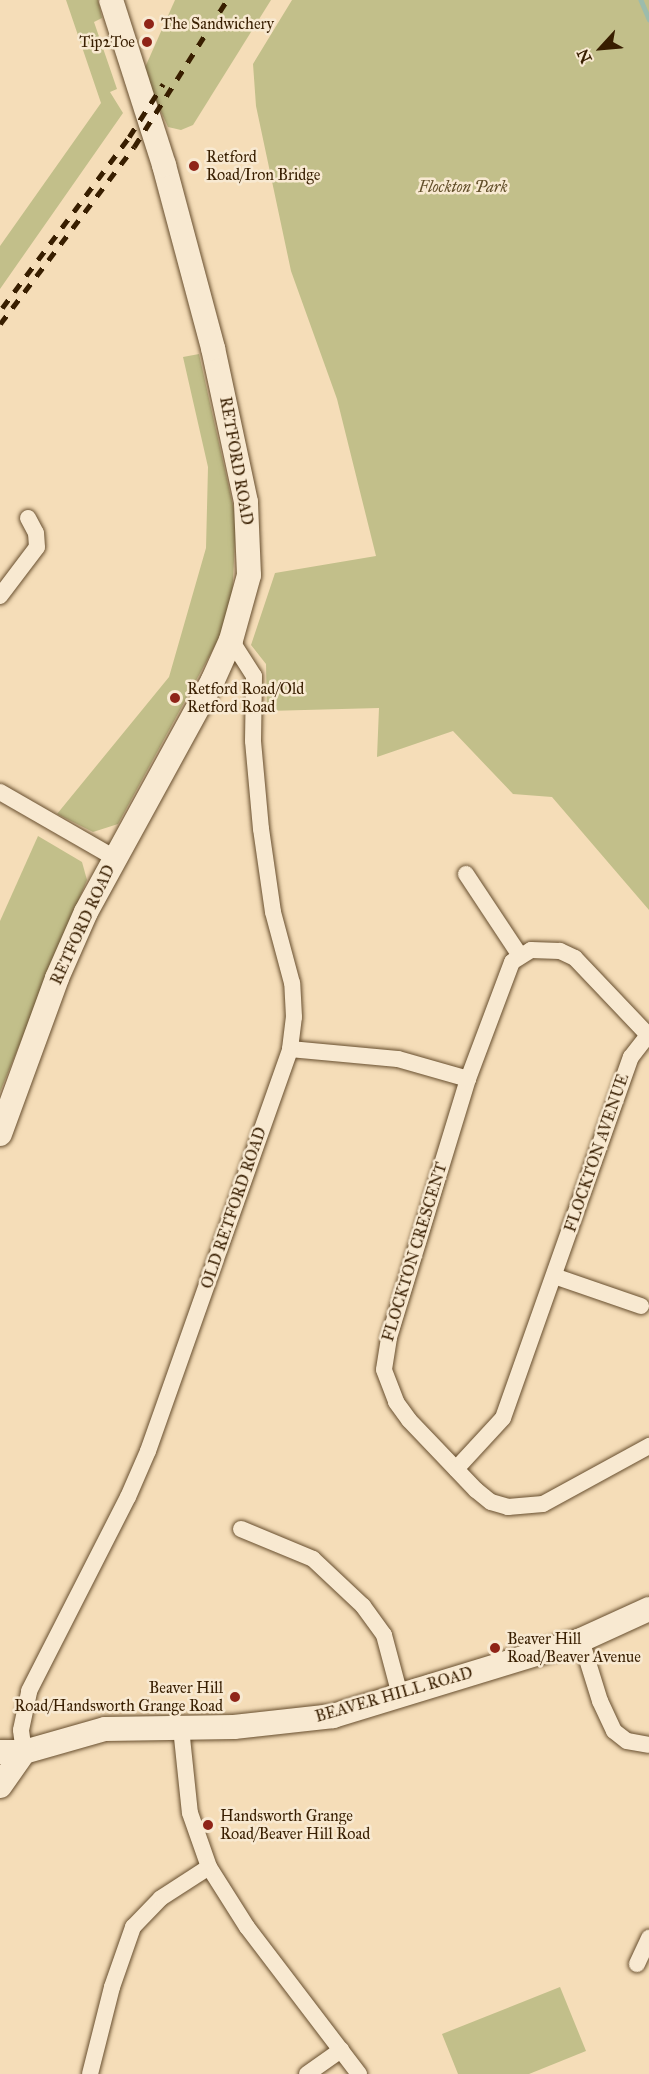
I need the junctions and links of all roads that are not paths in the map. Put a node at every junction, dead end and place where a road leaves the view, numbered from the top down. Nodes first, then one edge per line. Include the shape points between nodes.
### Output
1 (111, 0) edge
2 (28, 518) dead end
3 (0, 596) edge
4 (231, 640) junction
5 (0, 792) edge
6 (115, 858) junction
7 (466, 874) dead end
8 (519, 954) junction
9 (648, 1036) edge
10 (290, 1049) junction
11 (468, 1078) junction
12 (0, 1134) edge
13 (554, 1276) junction
14 (641, 1306) dead end
15 (649, 1446) edge
16 (456, 1469) junction
17 (241, 1529) dead end
18 (649, 1609) edge
19 (581, 1640) junction
20 (400, 1695) junction
21 (181, 1728) junction
22 (649, 1745) edge
23 (10, 1760) edge
24 (0, 1786) edge
25 (209, 1868) junction
26 (649, 1938) edge
27 (637, 1964) dead end
28 (341, 2050) junction
29 (90, 2074) edge
30 (307, 2074) edge
31 (359, 2074) edge

1 - 4 main road, RETFORD ROAD via 164,165 238,458 246,502 249,575
2 - 3 street via 36,533 37,547
4 - 6 main road, RETFORD ROAD
4 - 10 street, OLD RETFORD ROAD via 254,676 253,741 261,829 273,912 292,983 294,1017
5 - 6 street
6 - 12 main road, RETFORD ROAD via 57,978
7 - 8 street
8 - 9 street via 545,949 574,958
8 - 11 street, FLOCKTON CRESCENT via 504,972
9 - 13 street, FLOCKTON AVENUE via 631,1057
10 - 11 street via 399,1059
10 - 23 street, OLD RETFORD ROAD via 148,1450 29,1691
11 - 16 street, FLOCKTON CRESCENT via 388,1338 384,1370 396,1402
13 - 14 street
13 - 16 street, FLOCKTON AVENUE via 503,1418
15 - 16 street, FLOCKTON CRESCENT via 559,1497 527,1508 491,1502
17 - 20 street via 313,1559 363,1606 384,1635
18 - 19 main road, BEAVER HILL ROAD
19 - 20 main road, BEAVER HILL ROAD
19 - 22 street via 614,1731 627,1741
20 - 21 main road, BEAVER HILL ROAD via 303,1721
21 - 23 main road, BEAVER HILL ROAD via 105,1730
21 - 25 street via 190,1813
23 - 24 main road
25 - 28 street via 247,1927
25 - 29 street via 160,1898 133,1927 112,1987
26 - 27 street
28 - 30 street
28 - 31 street

